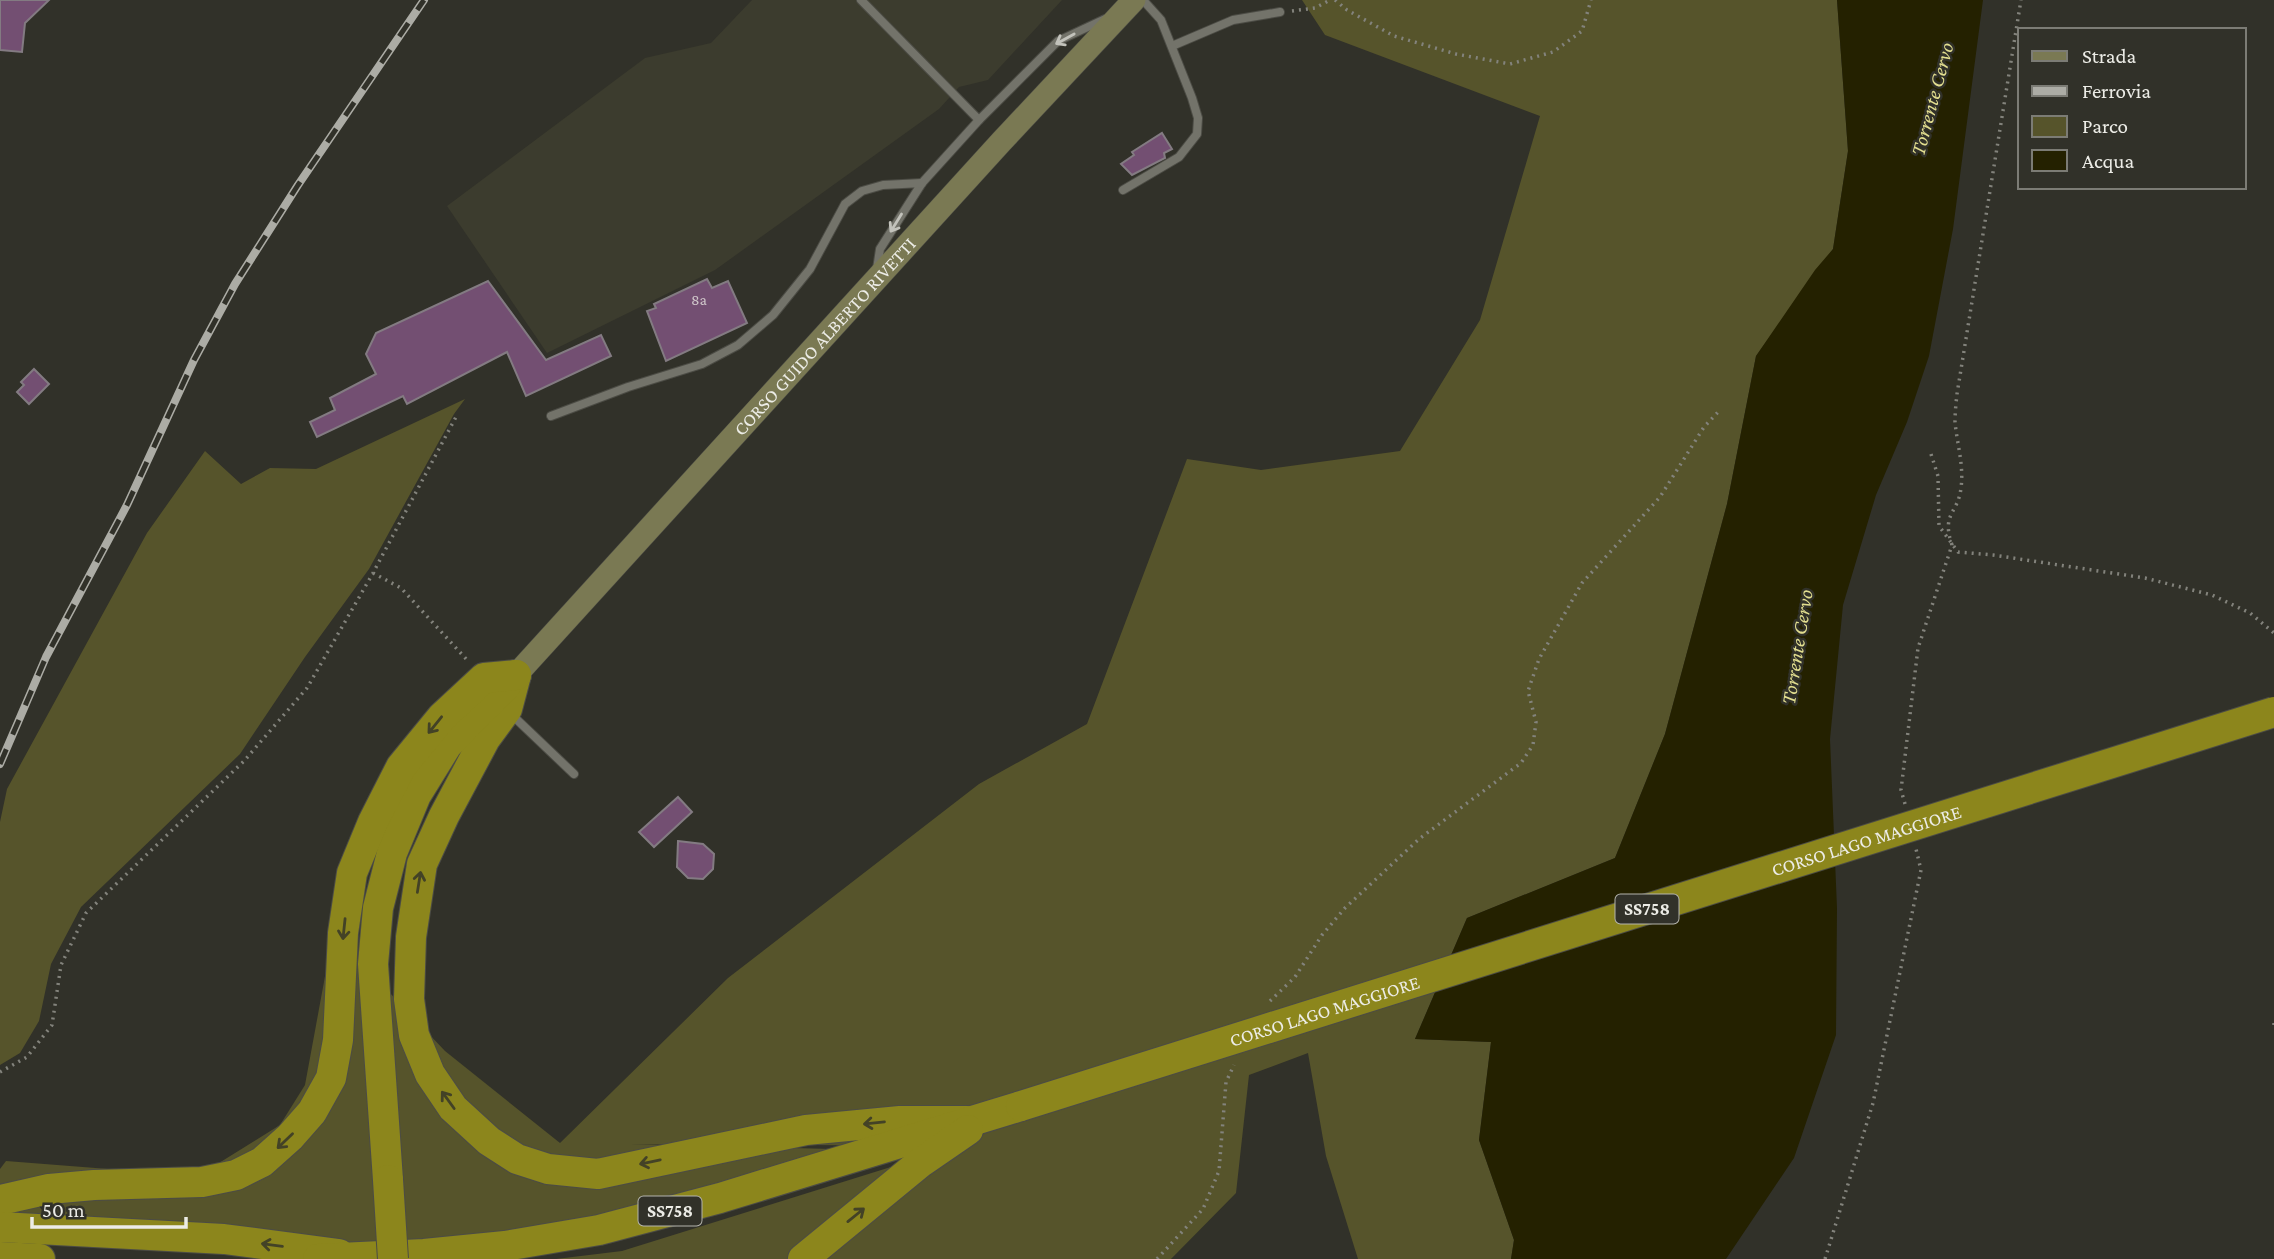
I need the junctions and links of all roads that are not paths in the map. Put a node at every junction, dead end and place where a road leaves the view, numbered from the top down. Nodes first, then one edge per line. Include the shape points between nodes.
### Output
1 (861, 0) edge
2 (1134, 3) edge
3 (1280, 12) road end
4 (1172, 46) junction
5 (979, 120) junction
6 (922, 183) junction
7 (1123, 190) dead end
8 (876, 279) junction
9 (551, 416) dead end
10 (516, 675) junction
11 (507, 709) junction
12 (2274, 712) edge
13 (574, 774) dead end
14 (978, 1118) junction
15 (0, 1200) edge
16 (0, 1227) edge
17 (0, 1257) edge
18 (379, 1258) edge
19 (40, 1259) edge
20 (318, 1259) edge
21 (803, 1259) edge

1 - 5 lane
2 - 4 lane via 1161,20
2 -> 5 lane via 1058,41
2 - 8 main road, CORSO GUIDO ALBERTO RIVETTI
3 - 4 lane via 1233,20
4 - 7 lane via 1198,118 1197,134 1179,157
5 - 6 lane
6 -> 8 lane via 880,248
6 - 9 lane via 862,191 845,204 810,269 773,316 738,345 702,364
8 - 10 main road, CORSO GUIDO ALBERTO RIVETTI
10 - 11 highway
10 -> 15 highway via 484,678 442,717 401,768 373,822 352,873 331,1078 312,1112 290,1137 262,1162 236,1175 202,1182 49,1189
10 - 18 highway, bridge via 447,745 416,795 392,853 377,908 373,964 388,1180
11 - 13 lane
14 -> 11 highway via 806,1130 598,1174 548,1169 517,1159 489,1141 453,1108 430,1074 414,1035 409,999 411,937 422,864 480,750
12 - 14 highway, CORSO LAGO MAGGIORE / SS758, bridge
14 - 18 highway, CORSO LAGO MAGGIORE / SS758 via 720,1198 599,1230 505,1246
21 -> 14 highway
18 -> 16 highway, CORSO LAGO MAGGIORE / SS758 via 224,1239
17 - 19 highway
18 - 20 highway, CORSO LAGO MAGGIORE / SS758

